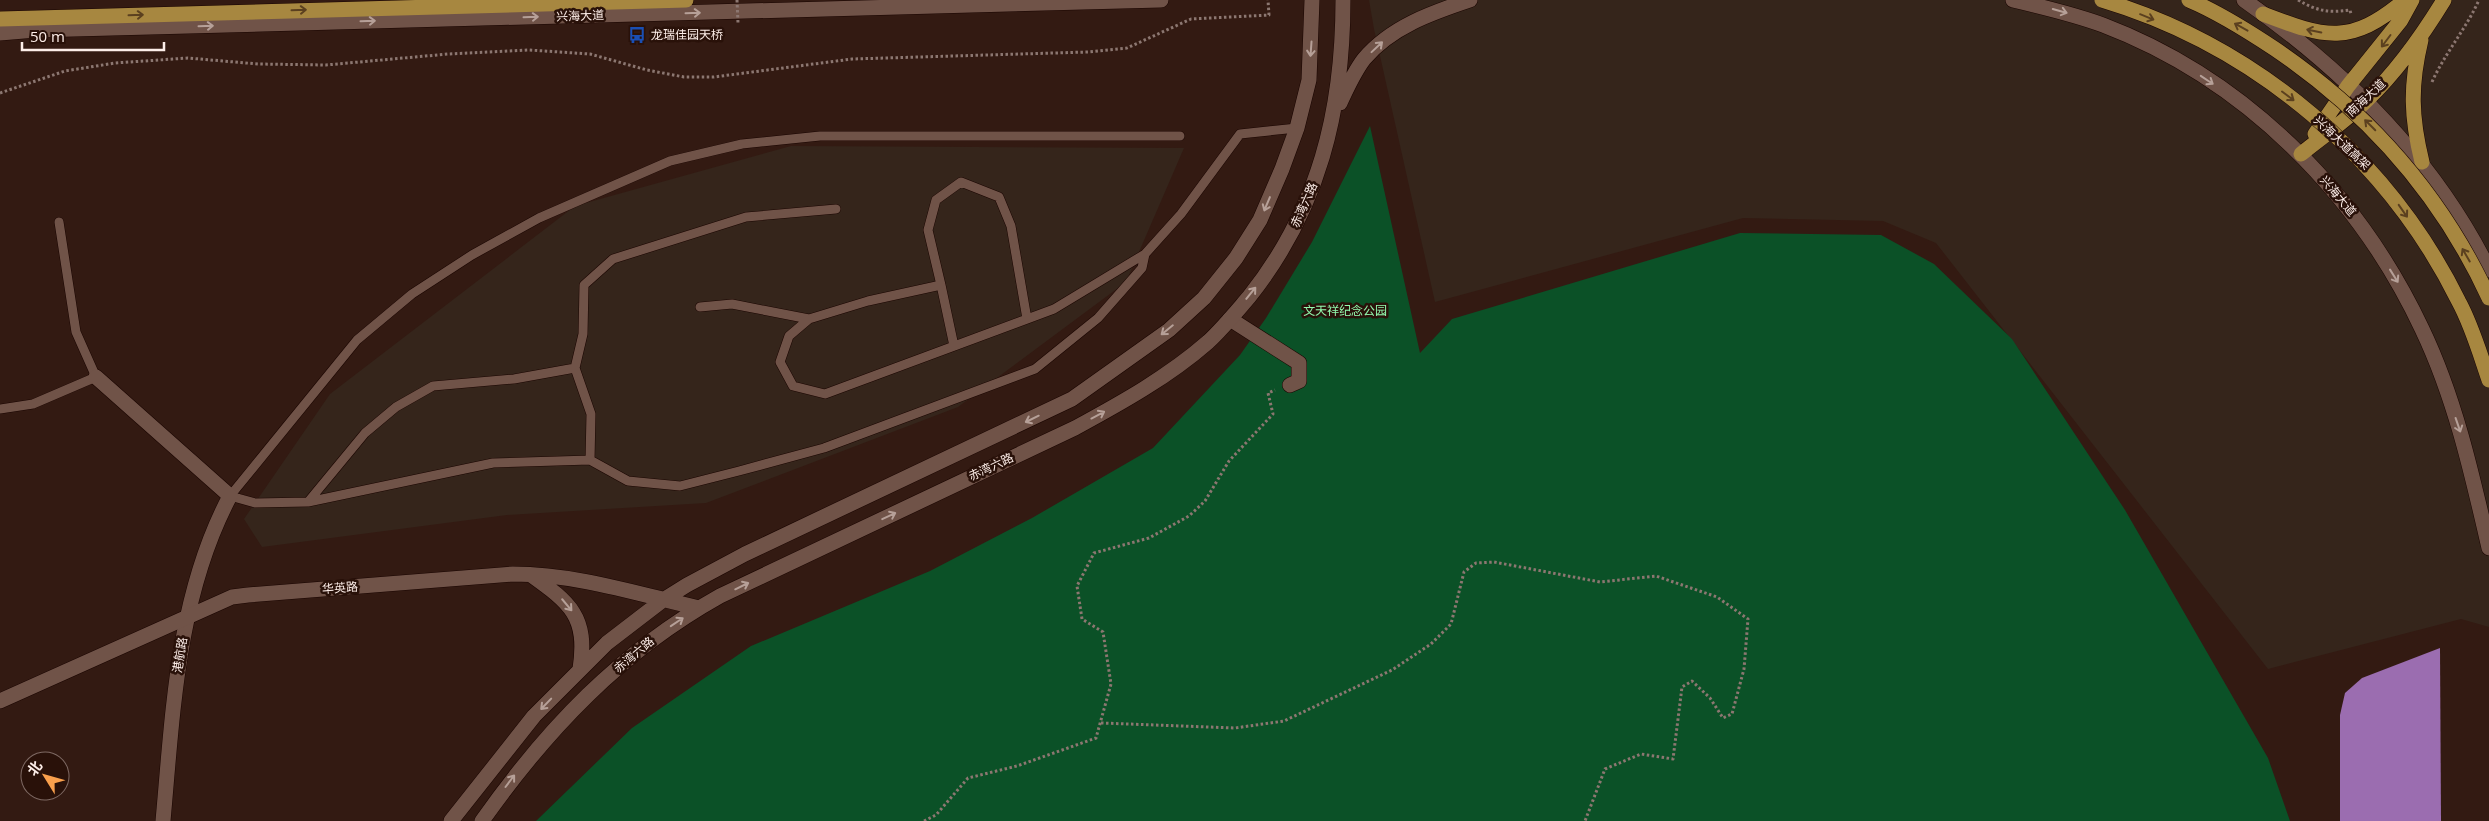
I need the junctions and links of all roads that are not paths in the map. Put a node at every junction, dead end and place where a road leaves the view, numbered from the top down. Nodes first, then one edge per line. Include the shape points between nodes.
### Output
1 (686, 0) edge
2 (1161, 0) edge
3 (1312, 0) edge
4 (1344, 0) edge
5 (1470, 0) edge
6 (2013, 0) edge
7 (2102, 0) edge
8 (2190, 0) edge
9 (2244, 0) edge
10 (2405, 0) edge
11 (2412, 0) edge
12 (2444, 0) edge
13 (2263, 14) junction
14 (0, 19) edge
15 (0, 33) edge
16 (2422, 36) junction
17 (2348, 86) junction
18 (2366, 102) junction
19 (1333, 118) junction
20 (1297, 128) junction
21 (1180, 136) dead end
22 (2301, 154) junction
23 (2422, 162) junction
24 (836, 209) dead end
25 (59, 222) dead end
26 (1145, 254) junction
27 (2489, 270) edge
28 (941, 285) junction
29 (2489, 298) edge
30 (700, 307) dead end
31 (809, 319) junction
32 (1027, 319) junction
33 (1230, 319) junction
34 (954, 346) junction
35 (575, 368) junction
36 (96, 376) junction
37 (2489, 380) edge
38 (1290, 385) road end
39 (0, 409) edge
40 (590, 460) junction
41 (230, 496) junction
42 (308, 502) junction
43 (2489, 548) edge
44 (530, 574) junction
45 (663, 600) junction
46 (699, 608) junction
47 (187, 618) junction
48 (580, 669) junction
49 (0, 701) edge
50 (163, 821) edge
51 (451, 821) edge
52 (482, 821) edge

14 -> 1 main road
15 -> 2 street, 兴海大道
3 -> 20 street, 赤湾六路 via 1308,80
4 - 19 street, 赤湾六路 via 1343,49
19 -> 5 street via 1364,59 1382,42 1401,28
6 -> 22 street, 兴海大道 via 2085,19 2149,45 2240,102
7 -> 37 main road, 兴海大道高架, bridge via 2192,36 2230,57 2311,113 2347,145 2375,174 2436,259 2460,303
29 -> 8 main road, bridge via 2448,223 2418,181 2372,128 2316,78 2285,56 2246,29
9 - 13 street
10 -> 13 main road via 2373,24 2354,32 2335,34 2315,32
11 -> 17 main road, 南海大道 via 2401,20
12 - 16 main road, 南海大道
13 - 17 street
16 - 18 main road, 南海大道
16 - 23 main road via 2412,100
17 - 18 street
17 - 22 main road, 南海大道
18 - 22 main road, 南海大道
18 - 23 street
33 -> 19 street, 赤湾六路 via 1270,269 1299,220 1321,165
20 - 26 lane via 1240,134 1181,214
20 -> 45 street, 赤湾六路 via 1260,220 1236,258 1197,304 1129,360 1072,400 745,554 686,584
21 - 41 lane via 820,136 742,144 670,161 538,218 412,294 357,340
22 -> 43 street, 兴海大道 via 2368,233 2423,330 2461,433
23 - 27 street via 2455,209
24 - 35 lane via 746,217 614,259 584,285 583,334
25 - 36 lane via 76,332
26 - 32 lane via 1054,309
26 - 40 lane via 1142,268 1098,318 1035,369 824,448 680,486 628,481
28 - 31 lane
28 - 32 lane via 928,230 936,200 961,182 999,197 1011,226
28 - 34 lane
30 - 31 lane via 732,304
31 - 34 lane via 789,336 780,362 793,386 825,394
32 - 34 lane
33 - 38 street via 1299,363 1299,381
46 -> 33 street, 赤湾六路 via 1129,399 1180,364
35 - 40 lane via 591,414
35 - 42 lane via 433,386 396,407 365,433
36 - 39 lane via 33,404
36 - 41 street
40 - 42 lane via 493,463
41 - 42 lane via 255,503
41 - 47 street, 港航路 via 216,523
44 - 45 street, 华英路 via 575,580
44 - 47 street, 华英路 via 248,595 232,598
44 -> 48 street via 562,598 578,621 583,637
45 - 46 street, 华英路
45 - 48 street, 赤湾六路 via 607,643
52 -> 46 street, 赤湾六路 via 522,765 562,719 645,644
47 - 49 street, 华英路
47 - 50 street, 港航路 via 177,665
48 -> 51 street, 赤湾六路 via 534,716

